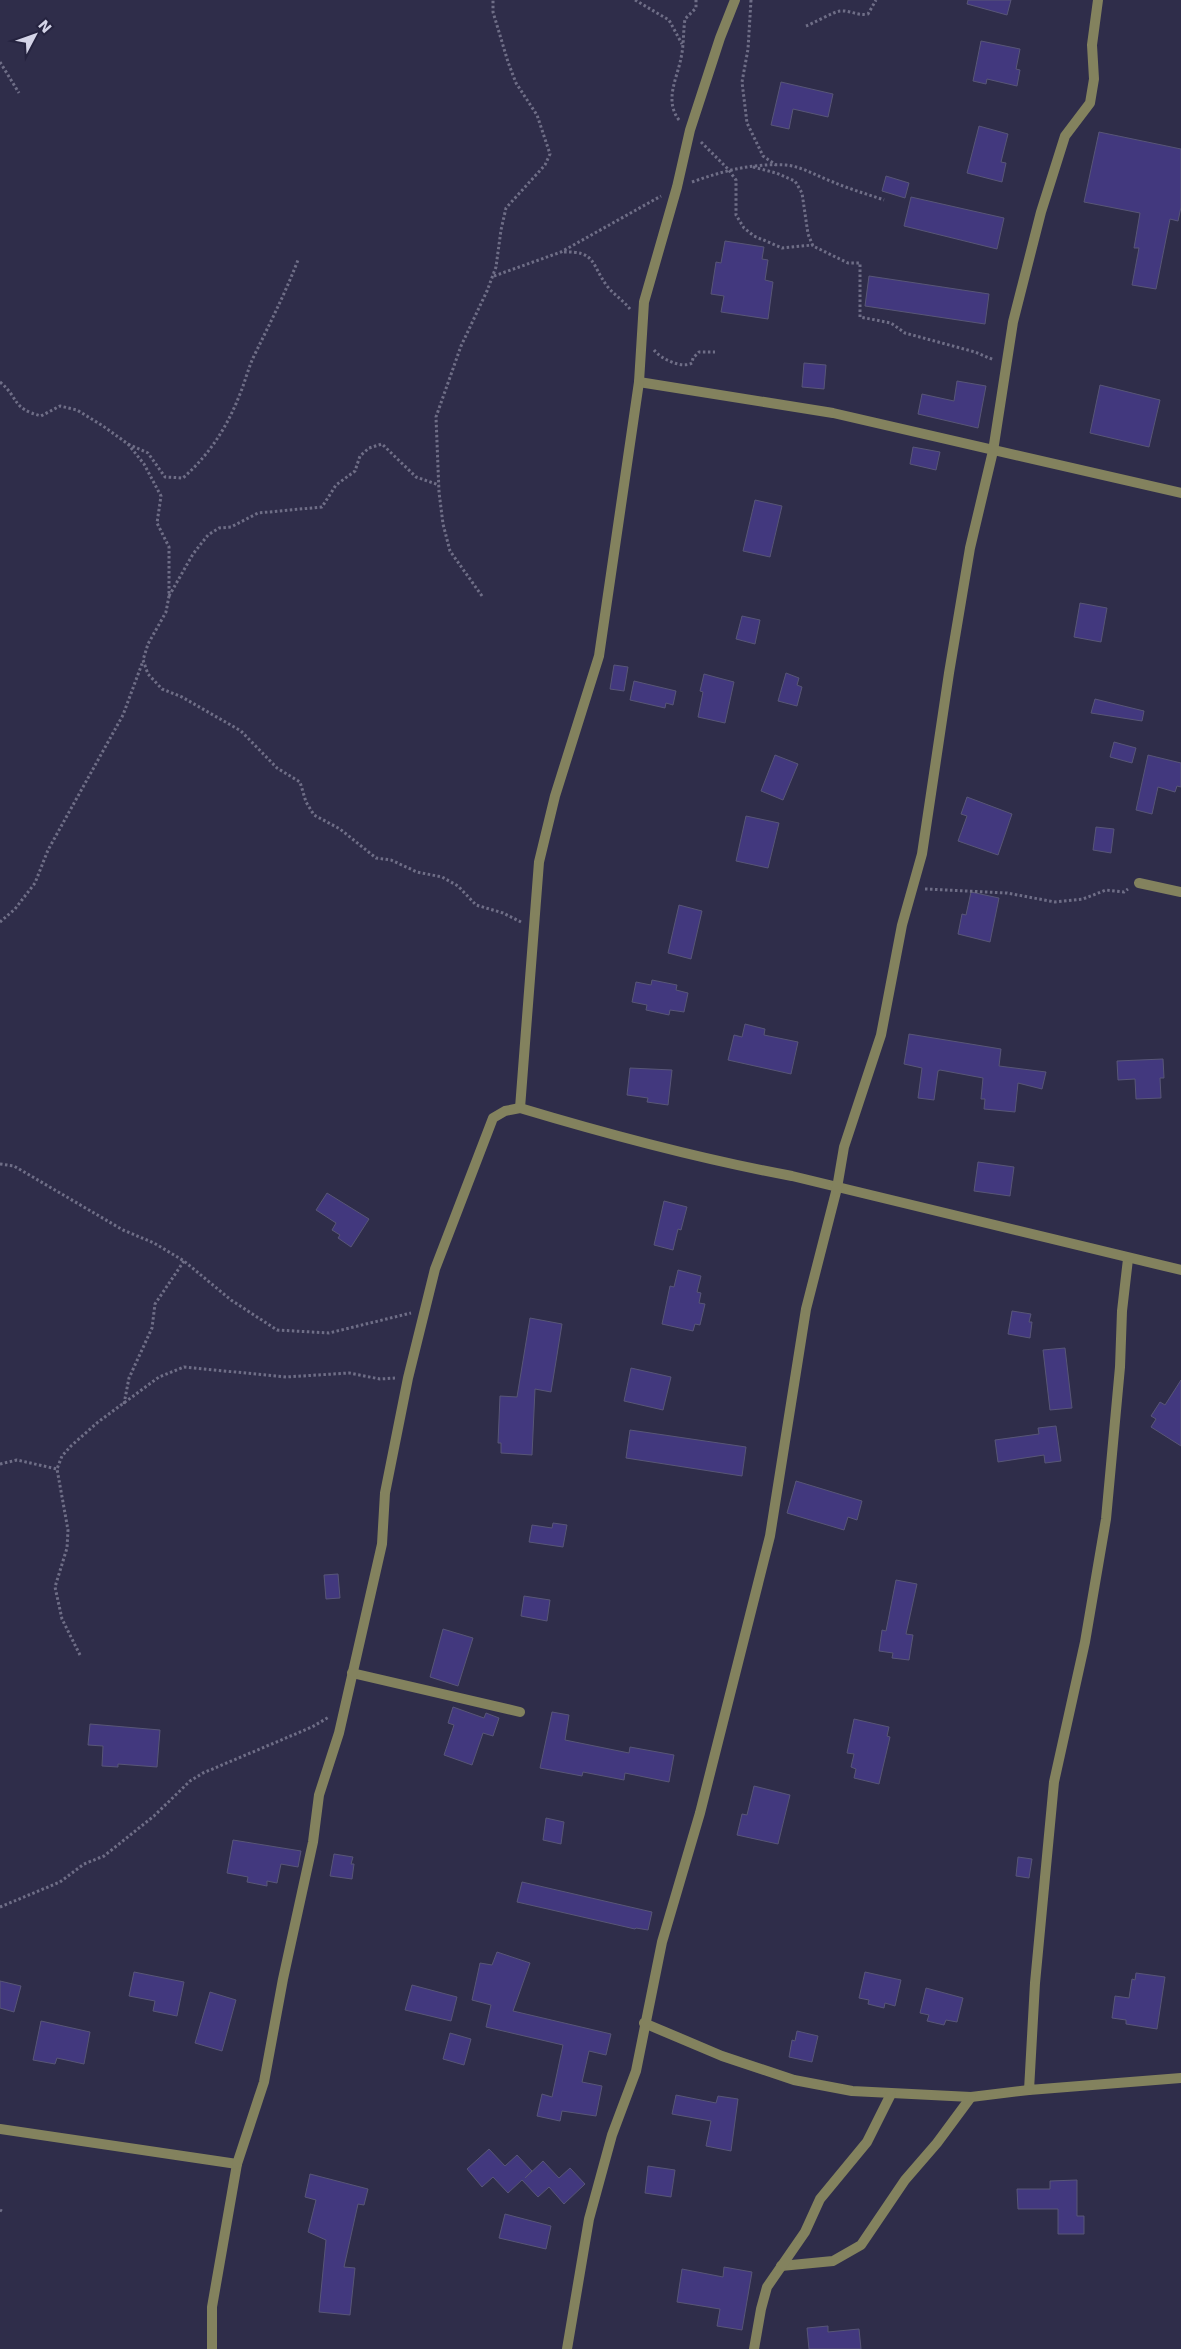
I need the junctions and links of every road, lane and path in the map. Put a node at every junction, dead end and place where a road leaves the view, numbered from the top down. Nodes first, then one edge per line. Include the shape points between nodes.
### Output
1 (493, 0) edge
2 (635, 0) edge
3 (696, 0) edge
4 (735, 0) edge
5 (751, 0) edge
6 (876, 0) edge
7 (1098, 0) edge
8 (806, 26) dead end
9 (683, 47) junction
10 (0, 62) edge
11 (19, 93) dead end
12 (690, 130) junction
13 (748, 166) dead end
14 (777, 166) dead end
15 (813, 246) junction
16 (298, 260) dead end
17 (1006, 366) junction
18 (0, 382) edge
19 (639, 382) junction
20 (128, 444) junction
21 (993, 451) junction
22 (439, 485) junction
23 (1181, 493) edge
24 (169, 596) junction
25 (482, 596) dead end
26 (143, 660) junction
27 (1139, 883) joint
28 (913, 888) junction
29 (1181, 892) edge
30 (0, 922) edge
31 (533, 928) junction
32 (520, 1108) junction
33 (0, 1164) edge
34 (837, 1188) junction
35 (1128, 1258) junction
36 (184, 1261) junction
37 (1181, 1270) edge
38 (425, 1310) junction
39 (408, 1378) junction
40 (124, 1405) junction
41 (0, 1464) edge
42 (56, 1469) junction
43 (80, 1655) dead end
44 (352, 1673) junction
45 (345, 1707) junction
46 (520, 1712) dead end
47 (0, 1907) edge
48 (644, 2023) junction
49 (1181, 2078) edge
50 (1029, 2090) junction
51 (891, 2094) junction
52 (971, 2097) junction
53 (0, 2129) edge
54 (237, 2164) junction
55 (782, 2266) junction
56 (212, 2349) edge
57 (567, 2349) edge
58 (754, 2349) edge

1 - 22 path via 493,12 508,62 516,83 537,116 550,154 545,165 506,208 496,267 488,291 461,346 436,417
2 - 9 path via 669,20
3 - 9 path via 696,8 685,19
4 - 12 street
5 - 14 path via 742,82 747,123 763,156
6 - 8 path via 868,14 859,16 836,12
7 - 17 street via 1090,103 1065,136 1040,212 1013,322
9 - 12 path via 672,100 677,118
10 - 11 path
12 - 15 path via 736,180 736,215 744,228 782,248
12 - 19 street via 644,302
13 - 15 path via 776,172 795,181 802,193
15 - 17 path via 848,263 860,263 860,317 891,323 905,332 975,352
16 - 20 path via 230,418 200,463 182,478 165,477 148,453
17 - 21 street
18 - 20 path via 12,392 14,401 25,412 41,416 60,406 76,410
19 - 21 street via 833,413
19 - 31 street via 600,656 539,862
20 - 24 path via 144,464 161,496 157,523 169,547
21 - 23 street
21 - 28 street via 970,548 922,854
22 - 24 path via 416,477 382,444 369,448 360,456 355,471 336,485 322,507 258,513 208,535
22 - 25 path via 450,551
24 - 26 path via 166,612
26 - 30 path via 123,714 57,834 35,883
26 - 31 path via 148,674 162,689 241,731 277,768 300,782 314,815 340,829 376,858 442,877 458,886 476,905 503,913
27 - 28 path via 1124,892 1106,890 1083,899 1055,902 1007,893
27 - 29 street
28 - 34 street via 902,925 881,1034 844,1147
31 - 32 street
32 - 34 street via 628,1140
32 - 38 street via 493,1118 435,1269
33 - 36 path via 14,1166 114,1225
34 - 35 street
34 - 48 street via 806,1309 770,1536 700,1813 662,1942
35 - 37 street
35 - 50 street via 1106,1519 1085,1642 1054,1782 1035,1983
36 - 38 path via 231,1300 277,1330 329,1333
36 - 40 path via 155,1304 152,1328 129,1378
38 - 39 street
39 - 40 path via 380,1379 349,1373 286,1377 184,1367 159,1377
39 - 44 street via 385,1493 382,1544
40 - 42 path via 71,1446
41 - 42 path via 17,1460
42 - 43 path via 68,1530 67,1548 55,1587 62,1619
44 - 45 street
44 - 46 street
45 - 47 path via 312,1727 203,1773 104,1856 84,1864 60,1882
45 - 54 street via 319,1795 313,1842 264,2082
48 - 51 street via 722,2056 794,2080 852,2091
48 - 57 street via 636,2071 612,2135 589,2219
49 - 50 street
50 - 52 street
51 - 52 street
51 - 55 street via 867,2142 820,2199 805,2232
52 - 55 street via 905,2180 861,2245 833,2261
53 - 54 street
54 - 56 street via 212,2307
55 - 58 street via 768,2287

